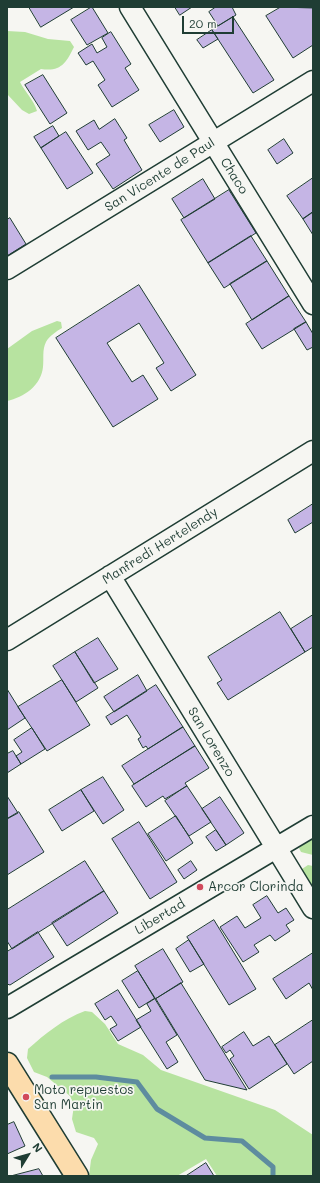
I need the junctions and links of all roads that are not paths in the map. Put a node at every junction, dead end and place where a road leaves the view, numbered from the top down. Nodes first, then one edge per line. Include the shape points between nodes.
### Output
1 (130, 7) edge
2 (313, 81) edge
3 (213, 142) junction
4 (7, 269) edge
5 (313, 304) edge
6 (313, 451) edge
7 (110, 576) junction
8 (7, 640) edge
9 (313, 826) edge
10 (276, 848) junction
11 (313, 908) edge
12 (7, 1008) edge
13 (7, 1064) edge
14 (77, 1176) edge

1 - 3 street, Chaco
2 - 3 street, San Vicente de Paul
3 - 4 street, San Vicente de Paul
3 - 5 street, Chaco
6 - 7 street, Manfredi Hertelendy
7 - 8 street, Manfredi Hertelendy
7 - 10 street, San Lorenzo
9 - 10 street, Libertad
10 - 11 street, San Lorenzo
10 - 12 street, Libertad
13 - 14 main road

